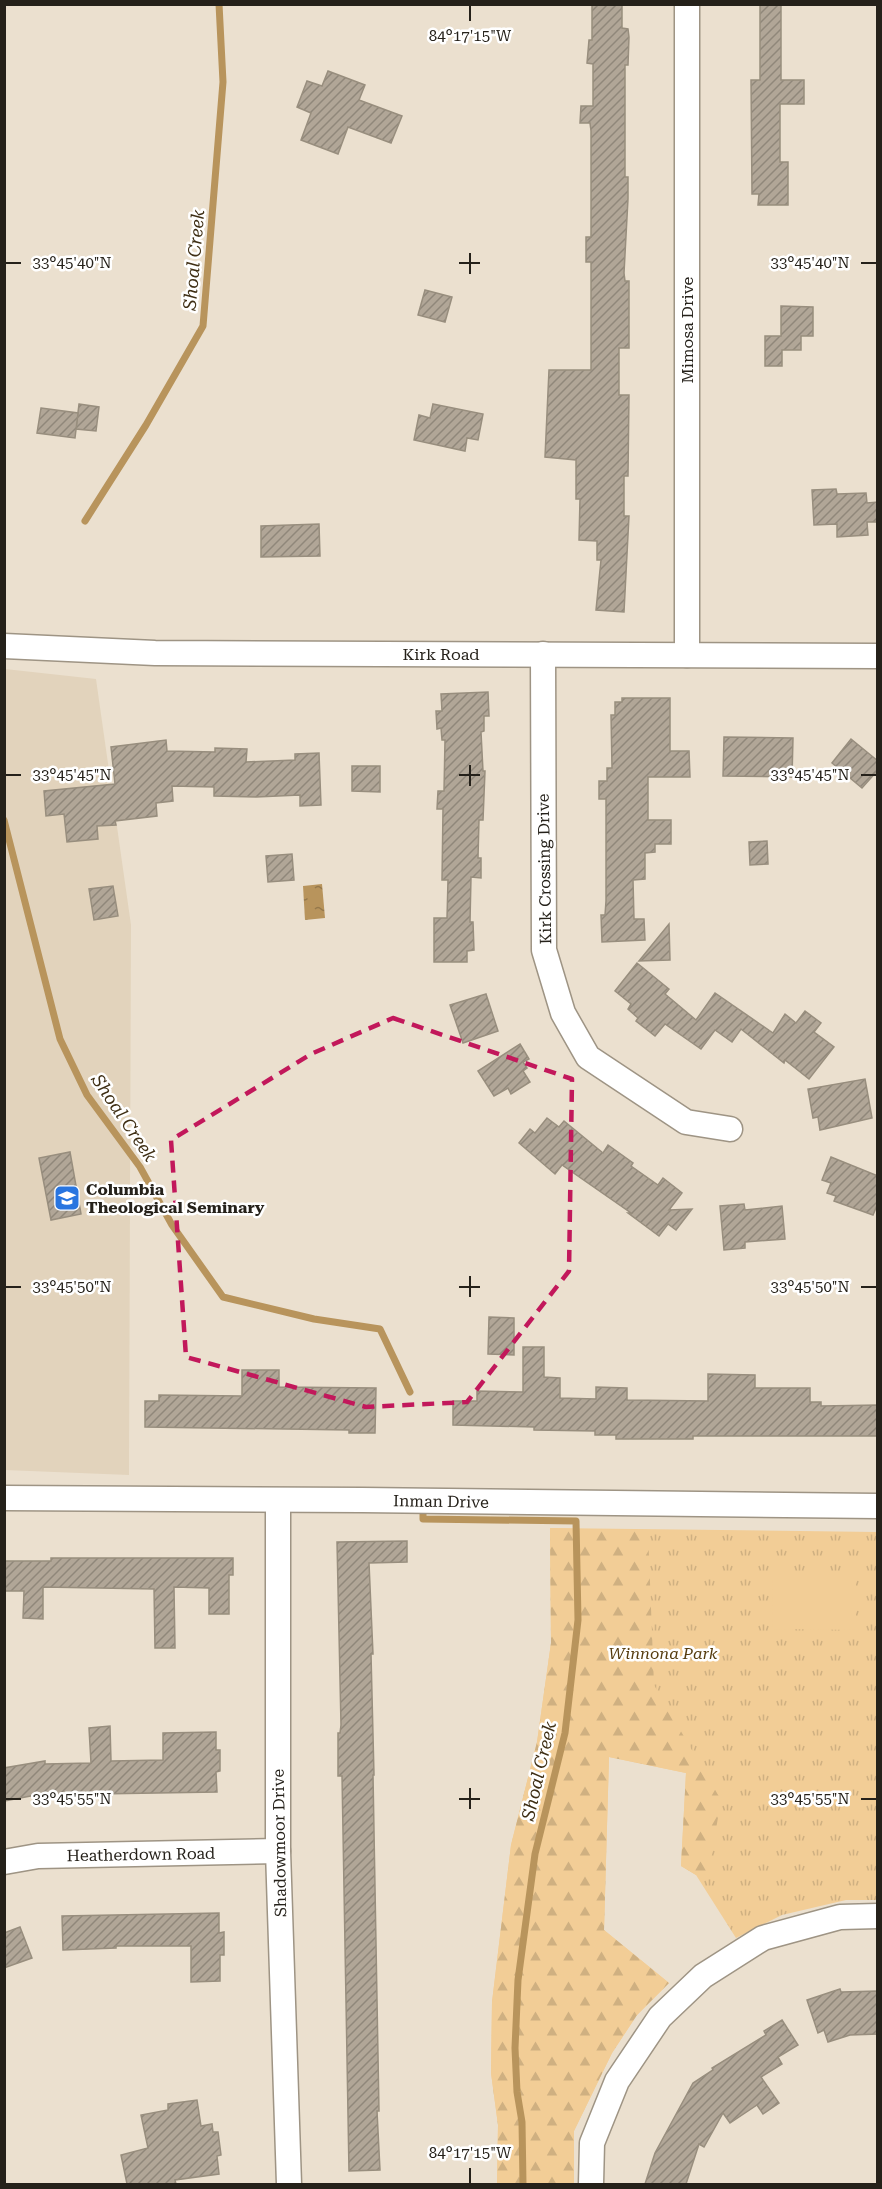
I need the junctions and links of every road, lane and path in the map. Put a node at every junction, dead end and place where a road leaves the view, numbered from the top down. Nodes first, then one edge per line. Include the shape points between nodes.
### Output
1 (687, 4) edge
2 (4, 646) edge
3 (543, 654) junction
4 (687, 654) junction
5 (874, 661) edge
6 (730, 1129) dead end
7 (4, 1498) edge
8 (278, 1501) junction
9 (878, 1506) edge
10 (278, 1851) junction
11 (4, 1862) edge
12 (878, 1916) edge
13 (289, 2184) edge
14 (591, 2184) edge

1 - 4 street, Mimosa Drive
2 - 3 street, Kirk Road via 155,653
3 - 4 street, Kirk Road
3 - 6 street, Kirk Crossing Drive via 544,950 563,1013 588,1057 686,1122
4 - 5 street, Kirk Road
7 - 8 street, Inman Drive
8 - 9 street, Inman Drive
8 - 10 street, Shadowmoor Drive
10 - 11 street, Heatherdown Road via 38,1856
10 - 13 street, Shadowmoor Drive
12 - 14 street via 840,1917 763,1938 703,1976 660,2016 617,2081 592,2143

